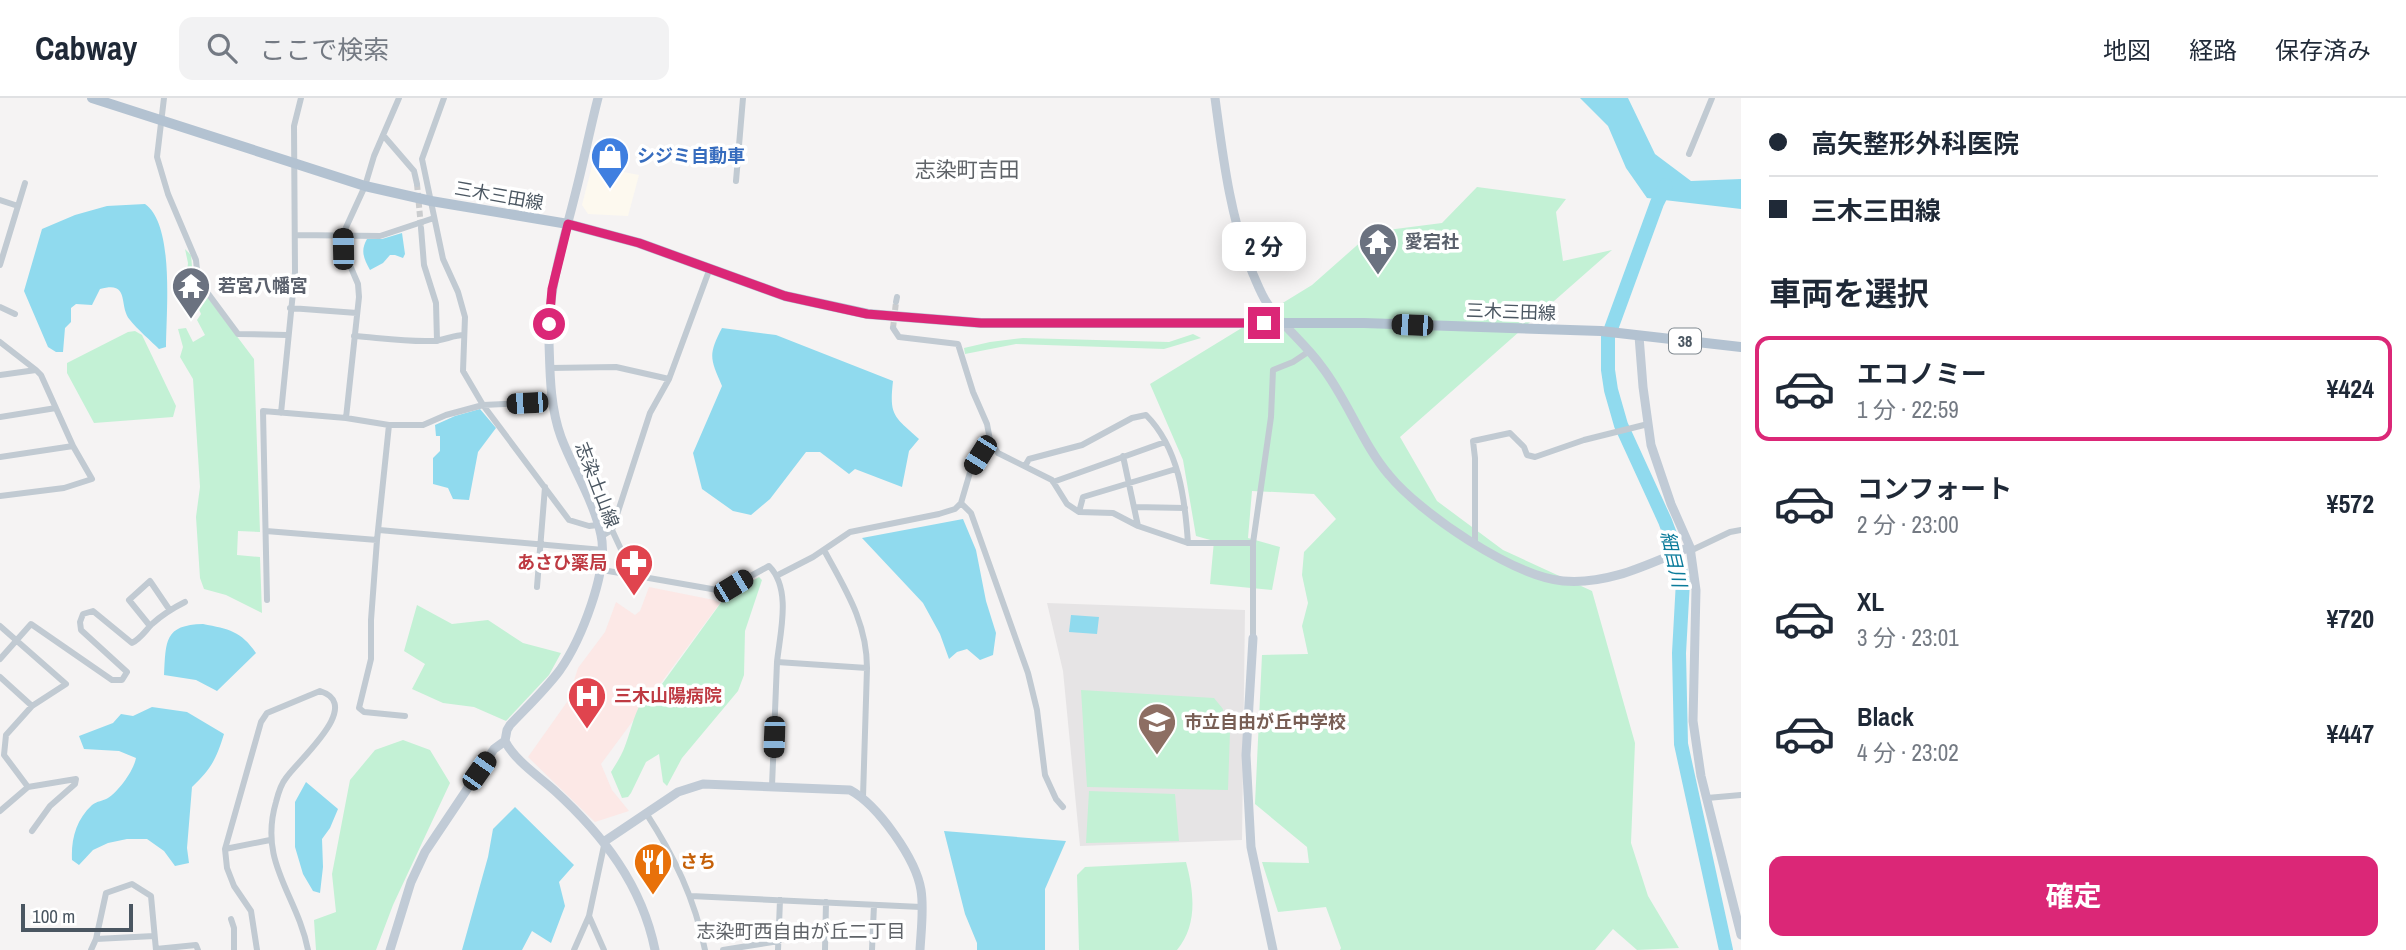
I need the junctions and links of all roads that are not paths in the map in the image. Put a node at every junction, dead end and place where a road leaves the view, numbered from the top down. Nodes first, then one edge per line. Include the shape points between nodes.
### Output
1 (92, 98) edge
2 (164, 98) edge
3 (301, 98) edge
4 (398, 98) edge
5 (434, 98) edge
6 (598, 98) edge
7 (743, 98) edge
8 (1215, 98) edge
9 (1712, 98) edge
10 (443, 100) edge
11 (161, 119) junction
12 (383, 135) junction
13 (1689, 154) dead end
14 (294, 164) junction
15 (736, 181) dead end
16 (25, 183) dead end
17 (416, 184) tunnel mouth
18 (365, 186) junction
19 (0, 200) edge
20 (431, 201) junction
21 (18, 206) junction
22 (434, 218) junction
23 (568, 224) junction
24 (421, 228) tunnel mouth
25 (343, 234) junction
26 (295, 235) junction
27 (0, 265) edge
28 (710, 268) junction
29 (0, 307) edge
30 (290, 308) junction
31 (357, 313) junction
32 (15, 314) dead end
33 (1284, 323) junction
34 (893, 328) dead end
35 (287, 335) junction
36 (464, 335) junction
37 (1634, 335) junction
38 (354, 336) junction
39 (437, 341) junction
40 (0, 342) edge
41 (1741, 347) edge
42 (1308, 352) junction
43 (550, 368) junction
44 (36, 370) junction
45 (0, 376) edge
46 (669, 379) junction
47 (552, 396) junction
48 (483, 405) junction
49 (56, 408) junction
50 (281, 413) junction
51 (0, 417) edge
52 (346, 418) junction
53 (1648, 424) junction
54 (389, 425) junction
55 (990, 440) junction
56 (1165, 442) junction
57 (73, 446) junction
58 (1123, 456) junction
59 (0, 457) edge
60 (1025, 466) junction
61 (1176, 469) junction
62 (1053, 482) junction
63 (1130, 483) junction
64 (545, 487) junction
65 (0, 496) edge
66 (961, 503) junction
67 (1134, 507) junction
68 (1185, 508) junction
69 (1079, 512) junction
70 (598, 524) junction
71 (1138, 526) junction
72 (379, 530) junction
73 (612, 530) junction
74 (1741, 530) edge
75 (266, 531) junction
76 (601, 536) junction
77 (377, 540) junction
78 (1188, 543) junction
79 (1252, 543) junction
80 (540, 544) junction
81 (1475, 544) junction
82 (603, 550) junction
83 (824, 550) junction
84 (1687, 550) junction
85 (602, 570) junction
86 (626, 574) junction
87 (778, 575) junction
88 (537, 586) dead end
89 (267, 600) dead end
90 (185, 602) dead end
91 (169, 609) junction
92 (0, 626) edge
93 (150, 626) junction
94 (1253, 638) joint
95 (16, 641) junction
96 (0, 659) edge
97 (777, 662) junction
98 (867, 668) junction
99 (0, 677) edge
100 (32, 706) junction
101 (405, 716) dead end
102 (0, 729) edge
103 (6, 735) junction
104 (505, 741) junction
105 (2, 757) edge
106 (772, 786) junction
107 (27, 788) junction
108 (1741, 795) edge
109 (863, 797) junction
110 (1707, 799) junction
111 (1063, 807) dead end
112 (0, 811) edge
113 (646, 813) junction
114 (32, 831) dead end
115 (270, 840) junction
116 (605, 841) junction
117 (225, 849) junction
118 (691, 896) junction
119 (780, 900) junction
120 (826, 902) junction
121 (874, 905) junction
122 (921, 907) junction
123 (589, 916) junction
124 (230, 919) dead end
125 (1741, 935) edge
126 (154, 936) junction
127 (96, 939) junction
128 (115, 939) junction
129 (779, 941) junction
130 (91, 950) edge
131 (115, 950) edge
132 (156, 950) edge
133 (198, 950) edge
134 (234, 950) edge
135 (257, 950) edge
136 (308, 950) edge
137 (390, 950) edge
138 (574, 950) edge
139 (604, 950) edge
140 (655, 950) edge
141 (705, 950) edge
142 (723, 950) edge
143 (778, 950) edge
144 (825, 950) edge
145 (872, 950) edge
146 (920, 950) edge
147 (1273, 950) edge

1 - 11 main road, 三木三田線 / 38
2 - 11 street
3 - 14 street via 294,126
4 - 12 street
5 - 10 street
6 - 23 street, 志染土山線
7 - 15 street
8 - 33 street via 1236,222 1266,302
9 - 13 street
10 - 20 street via 422,159
11 - 14 main road, 三木三田線 / 38
11 - 35 street via 158,157 198,280 238,334
12 - 17 street via 414,171
12 - 18 street
14 - 18 main road, 三木三田線 / 38
14 - 26 street
16 - 21 street
18 - 20 main road, 三木三田線 / 38
18 - 25 street
19 - 21 street
20 - 22 street
20 - 23 main road, 三木三田線 / 38
21 - 27 street
22 - 25 street via 380,236
22 - 36 street via 443,259 465,317
23 - 28 main road, 三木三田線 / 38
23 - 43 street, 志染土山線 via 552,289
24 - 39 street via 424,265 436,303
25 - 26 street
25 - 31 street via 343,249 358,284
26 - 30 street
28 - 33 main road, 三木三田線 / 38 via 785,296 867,314 981,323
28 - 46 street
29 - 32 street
30 - 31 street
30 - 35 street
31 - 38 street
33 - 37 main road, 三木三田線 / 38
33 - 42 street
34 - 55 street via 899,337 958,344
35 - 50 street
36 - 39 street
36 - 48 street via 463,371
37 - 41 main road, 三木三田線 / 38
37 - 53 street
38 - 39 street
38 - 52 street
40 - 44 street
42 - 79 street via 1273,370 1271,417
42 - 81 street via 1322,366 1387,474 1417,504
43 - 46 street via 616,367
43 - 47 street, 志染土山線
44 - 45 street
44 - 49 street
46 - 73 street via 650,413
47 - 48 street via 527,403
47 - 70 street, 志染土山線 via 561,435
48 - 54 street via 423,425
48 - 64 street
49 - 51 street
49 - 57 street
50 - 52 street
50 - 75 street via 262,411
52 - 54 street
53 - 81 street via 1535,457 1527,455 1510,433 1473,441
53 - 84 street
54 - 72 street
55 - 60 street via 998,453
55 - 66 street via 971,469
56 - 58 street
56 - 60 street via 1146,415 1082,445 1029,459
56 - 61 street
57 - 59 street
57 - 65 street via 92,480
58 - 62 street
58 - 63 street
60 - 62 street
61 - 63 street
61 - 68 street
62 - 69 street via 1067,504
63 - 67 street
63 - 69 street via 1083,497
64 - 70 street via 569,520
64 - 80 street
66 - 83 street via 939,514 850,532
66 - 111 street via 971,513 1028,673 1045,775
67 - 68 street
67 - 71 street
68 - 78 street
69 - 71 street via 1113,513
70 - 76 street, 志染土山線
71 - 78 street
72 - 77 street
72 - 80 street
73 - 76 street
73 - 86 street via 625,558
74 - 84 street
75 - 77 street
75 - 89 street
76 - 82 street, 志染土山線
77 - 101 street via 371,659 359,708
78 - 79 street
79 - 94 street
80 - 82 street
80 - 88 street
81 - 84 street via 1561,581 1622,575
82 - 85 street, 志染土山線
83 - 87 street
83 - 98 street via 860,619
84 - 110 street via 1696,590 1693,721
85 - 86 street
85 - 104 street, 志染土山線 via 571,652 510,725
86 - 87 street via 723,592 769,566
87 - 97 street via 783,593
90 - 91 street
91 - 93 street
91 - 93 street via 150,581 129,600
92 - 95 street
93 - 95 street via 132,643 93,611 83,614 81,630 127,672 122,680 112,680 31,624
94 - 147 street via 1246,755 1251,834
95 - 96 street
95 - 100 street via 66,684
97 - 98 street
97 - 106 street
98 - 109 street
99 - 100 street
100 - 103 street
102 - 103 street
103 - 105 street
104 - 116 street
104 - 137 street, 志染土山線 via 494,749 425,852
105 - 107 street
106 - 109 street via 850,790
106 - 113 street via 703,784 678,792
107 - 112 street
107 - 114 street via 76,779
108 - 110 street
109 - 122 street via 912,863 921,889
110 - 125 street
113 - 116 street
113 - 118 street via 669,848
115 - 117 street
115 - 117 street via 275,803 284,780 336,711 330,694 320,691 267,713
115 - 136 street
116 - 123 street
116 - 140 street via 636,890
117 - 135 street via 234,886 251,911
118 - 119 street
118 - 141 street
119 - 120 street
119 - 129 street
120 - 121 street
120 - 144 street
121 - 122 street
121 - 145 street
122 - 146 street
123 - 138 street
123 - 139 street
124 - 134 street
126 - 127 street via 151,896 132,884 106,893
126 - 128 street
126 - 132 street
127 - 128 street
127 - 130 street
128 - 131 street
129 - 142 street
129 - 143 street
132 - 133 street via 195,945

